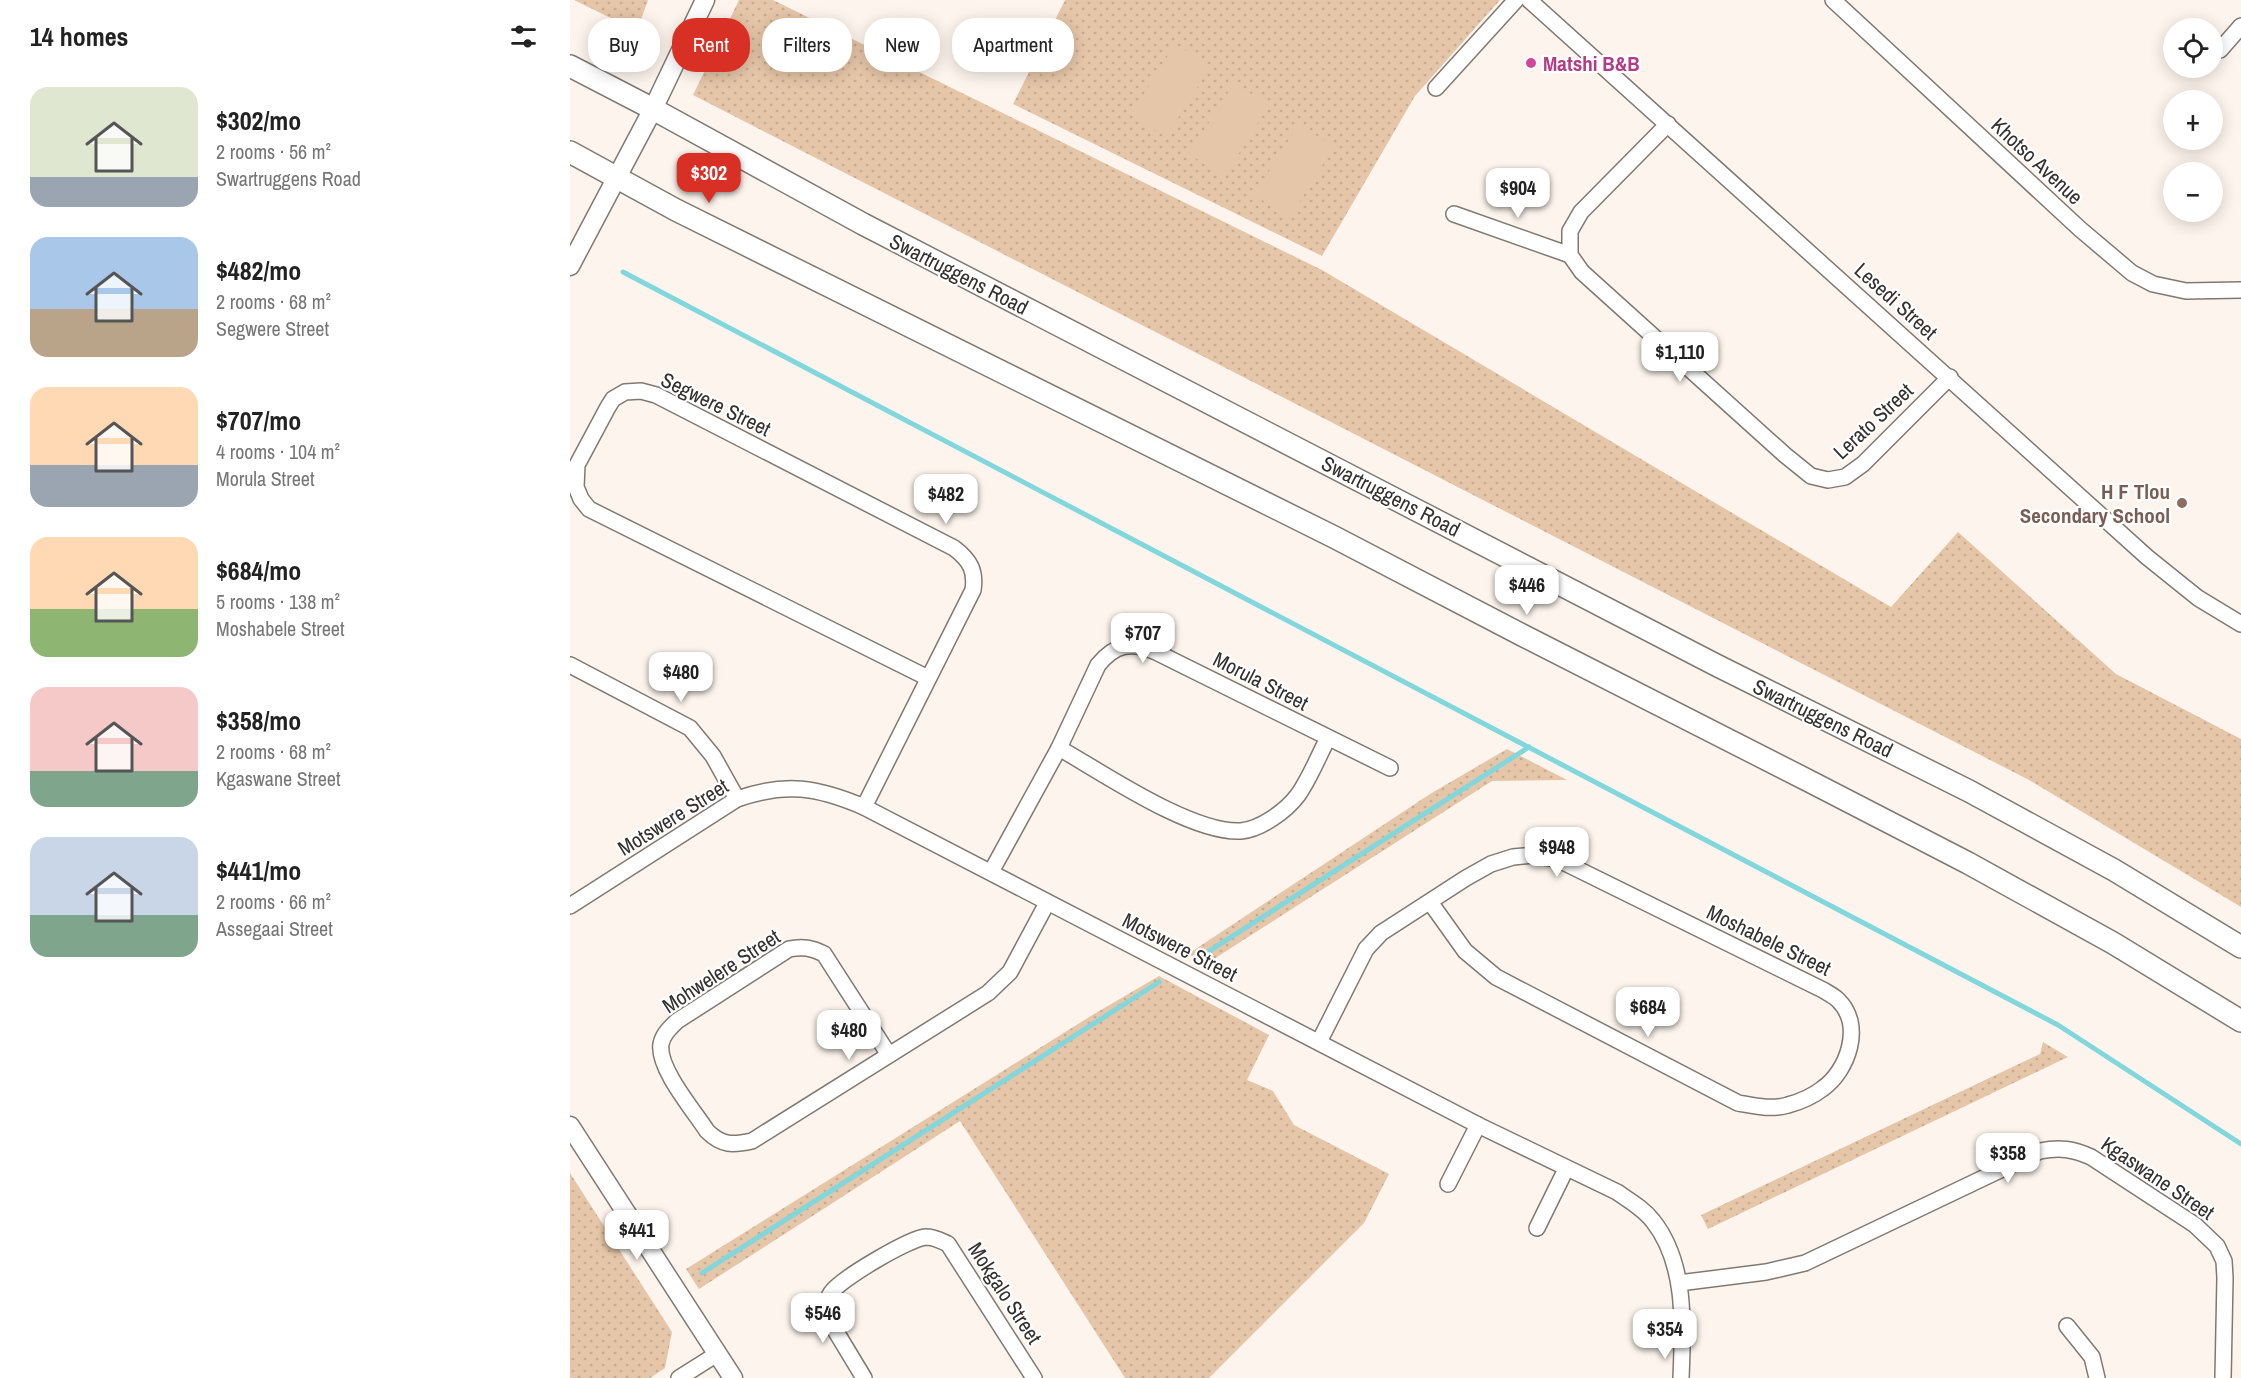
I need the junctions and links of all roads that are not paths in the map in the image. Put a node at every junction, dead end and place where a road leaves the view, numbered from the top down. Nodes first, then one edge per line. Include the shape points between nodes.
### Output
1 (705, 0) edge
2 (1516, 0) edge
3 (1529, 0) edge
4 (1833, 0) edge
5 (2241, 26) edge
6 (2223, 47) edge
7 (570, 66) edge
8 (1436, 88) dead end
9 (653, 109) junction
10 (1668, 124) junction
11 (570, 152) edge
12 (617, 176) junction
13 (1454, 214) dead end
14 (1570, 255) junction
15 (570, 266) edge
16 (2241, 290) edge
17 (1950, 377) junction
18 (2241, 624) edge
19 (570, 665) edge
20 (928, 678) junction
21 (1328, 738) junction
22 (1059, 748) junction
23 (1390, 768) dead end
24 (737, 799) junction
25 (864, 807) junction
26 (991, 872) junction
27 (1430, 902) junction
28 (1047, 903) junction
29 (570, 906) edge
30 (2241, 947) edge
31 (2241, 1021) edge
32 (1319, 1042) junction
33 (889, 1055) junction
34 (1478, 1125) junction
35 (570, 1126) edge
36 (1566, 1169) junction
37 (1448, 1184) dead end
38 (1537, 1228) dead end
39 (1679, 1283) junction
40 (2067, 1326) dead end
41 (717, 1354) junction
42 (679, 1378) edge
43 (733, 1378) edge
44 (864, 1378) edge
45 (1034, 1378) edge
46 (1682, 1378) edge
47 (2097, 1378) edge
48 (2223, 1378) edge

1 - 9 street
2 - 8 street
3 - 10 street, Lesedi Street
4 - 16 street, Khotso Avenue via 2132,273 2153,284 2186,291
5 - 6 street
7 - 9 main road, Swartruggens Road
9 - 12 street
9 - 30 main road, Swartruggens Road via 863,224 1718,666 1969,791 2114,870
10 - 14 street via 1581,212 1570,231
10 - 17 street, Lesedi Street
11 - 12 main road
12 - 15 street
12 - 31 main road via 676,210 1334,537 1968,863 2113,943
13 - 14 street
14 - 17 street, Lerato Street via 1582,272 1811,476 1828,480 1854,471
17 - 18 street, Lesedi Street via 2146,557 2198,598
19 - 24 street via 690,728
20 - 20 street, Segwere Street via 973,590 973,567 965,556 656,395 633,391 613,399 577,465 576,487 589,509
20 - 25 street, Segwere Street
21 - 22 street via 1297,796 1264,823 1243,831 1207,827
21 - 22 street, Morula Street via 1144,646 1129,645 1116,648 1098,665
21 - 23 street, Morula Street
22 - 26 street, Morula Street
24 - 25 street, Motswere Street via 797,789 820,791
24 - 29 street, Motswere Street
25 - 26 street, Motswere Street
26 - 28 street, Motswere Street
27 - 27 street, Moshabele Street via 1491,864 1513,856 1557,859 1839,1001 1848,1014 1851,1029 1845,1061 1823,1089 1801,1100 1767,1108 1738,1103 1496,977 1465,951
27 - 32 street, Moshabele Street via 1381,933 1366,949
28 - 32 street, Motswere Street
28 - 33 street, Mohwelere Street via 1010,972 988,993
32 - 34 street, Motswere Street
33 - 33 street, Mohwelere Street via 752,1141 726,1145 707,1131 667,1071 661,1045 666,1032 677,1021 789,949 801,946 824,954
34 - 36 street, Motswere Street
34 - 37 street
35 - 41 street
36 - 38 street
36 - 39 street, Motswere Street via 1617,1192 1653,1221 1666,1242
39 - 46 street, Motswere Street
39 - 48 street, Kgaswane Street via 1805,1263 2040,1150 2059,1147 2091,1157 2195,1225 2217,1246 2224,1261 2225,1278
40 - 47 street via 2092,1357
41 - 42 street
41 - 43 street
44 - 45 street, Mokgalo Street via 829,1320 828,1299 845,1281 904,1244 926,1237 948,1244

